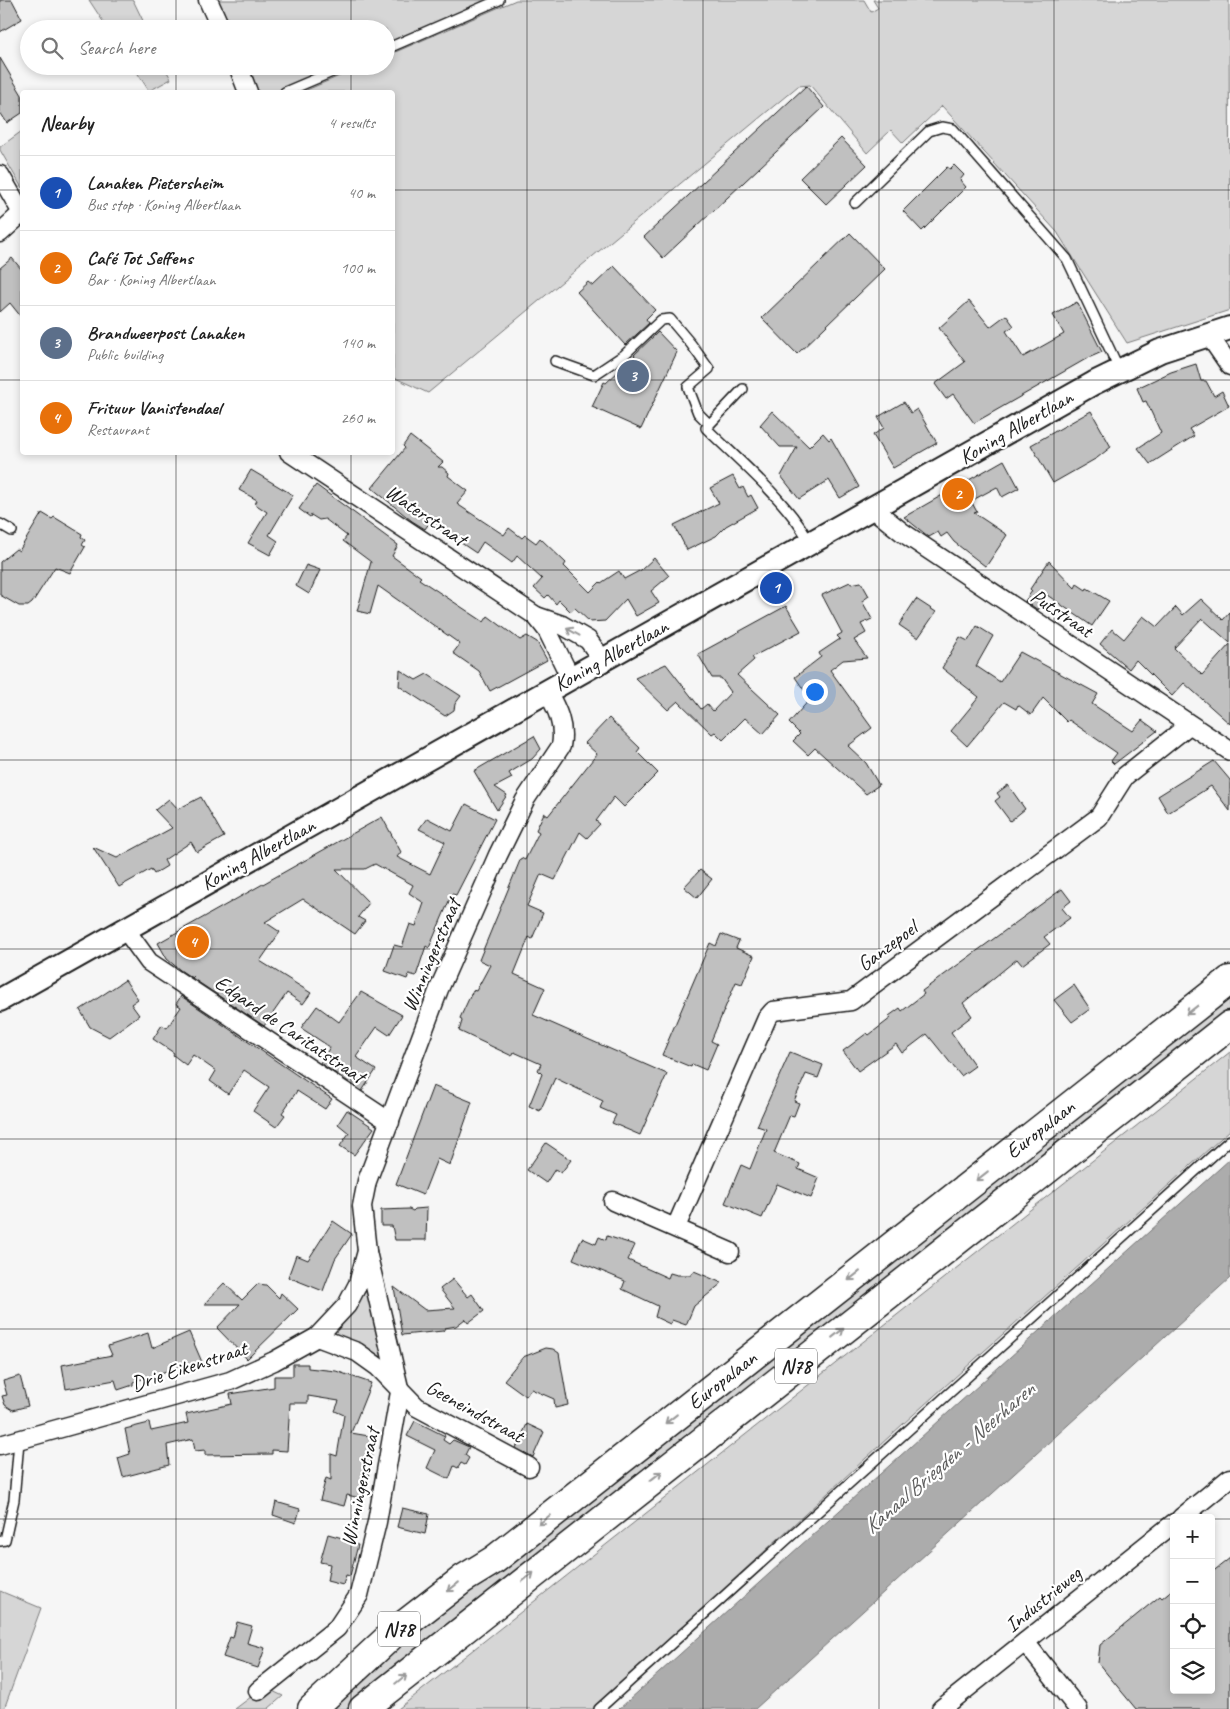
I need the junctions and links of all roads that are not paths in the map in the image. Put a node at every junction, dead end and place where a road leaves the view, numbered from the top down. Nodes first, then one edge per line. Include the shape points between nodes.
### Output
1 (208, 0) edge
2 (500, 0) edge
3 (217, 20) edge
4 (395, 45) edge
5 (241, 75) edge
6 (325, 75) edge
7 (247, 90) edge
8 (290, 90) edge
9 (0, 175) edge
10 (855, 203) dead end
11 (20, 210) edge
12 (20, 215) edge
13 (0, 233) edge
14 (1230, 328) edge
15 (1208, 334) junction
16 (555, 361) dead end
17 (1230, 366) edge
18 (1119, 369) junction
19 (743, 389) dead end
20 (708, 423) junction
21 (294, 455) edge
22 (872, 508) junction
23 (0, 524) edge
24 (12, 531) dead end
25 (810, 544) junction
26 (536, 616) junction
27 (602, 659) junction
28 (570, 677) junction
29 (547, 691) junction
30 (1189, 725) junction
31 (1230, 751) edge
32 (125, 928) junction
33 (1230, 980) edge
34 (0, 1000) edge
35 (1230, 1025) edge
36 (390, 1122) junction
37 (1230, 1140) edge
38 (613, 1201) dead end
39 (676, 1227) junction
40 (367, 1251) junction
41 (730, 1252) dead end
42 (317, 1337) junction
43 (400, 1392) junction
44 (19, 1441) junction
45 (0, 1445) edge
46 (529, 1467) dead end
47 (1230, 1478) edge
48 (1186, 1514) edge
49 (1170, 1526) edge
50 (0, 1541) edge
51 (1025, 1642) junction
52 (258, 1691) dead end
53 (312, 1709) edge
54 (363, 1709) edge
55 (599, 1709) edge
56 (941, 1709) edge
57 (1078, 1709) edge

1 - 3 street
2 - 4 lane
5 - 7 street
6 - 8 lane
9 - 11 street
10 - 18 lane via 928,131 942,127 953,130 1067,259
12 - 13 street
14 - 15 street, Koning Albertlaan
15 - 17 street
15 - 18 street, Koning Albertlaan
16 - 20 lane via 594,375 624,355 661,320 670,320 709,369 688,387 698,412
18 - 22 street, Koning Albertlaan
19 - 20 lane
20 - 25 lane via 706,428 791,514
21 - 26 street, Waterstraat
22 - 25 street, Koning Albertlaan
22 - 30 street, Putstraat via 902,532
23 - 24 lane
25 - 27 street, Koning Albertlaan
27 -> 26 street, Waterstraat via 588,640 562,625
26 - 28 street, Waterstraat via 547,630
27 - 28 street, Koning Albertlaan
28 - 29 street, Koning Albertlaan
29 - 32 street, Koning Albertlaan
29 - 36 street, Winningerstraat via 562,722 561,746 525,800 498,855 439,989
30 - 31 street, Putstraat
30 - 39 street, Ganzepoel via 1125,776 1099,817 852,1001 773,1011 767,1018
32 - 34 street, Koning Albertlaan
32 - 36 street, Edgard de Caritatstraat via 149,962
33 -> 53 main road, Europalaan / N78 via 494,1560 463,1579 396,1631
54 -> 35 main road, Europalaan / N78
36 - 40 street, Winningerstraat via 367,1181 362,1206
37 - 55 lane
38 - 39 street
39 - 41 street
40 - 42 street, Winningerstraat via 358,1284 347,1305
40 - 43 street, Winningerstraat
42 - 43 street via 357,1352 378,1366
42 - 44 street, Drie Eikenstraat via 230,1381
43 - 46 street, Geeneindstraat via 417,1407
43 - 52 street, Winningerstraat via 377,1522 359,1595 337,1628
44 - 45 street, Drie Eikenstraat
44 - 50 lane via 14,1500 5,1540
47 - 48 street
49 - 51 street, Industrieweg
51 - 56 street, Industrieweg
51 - 57 street

